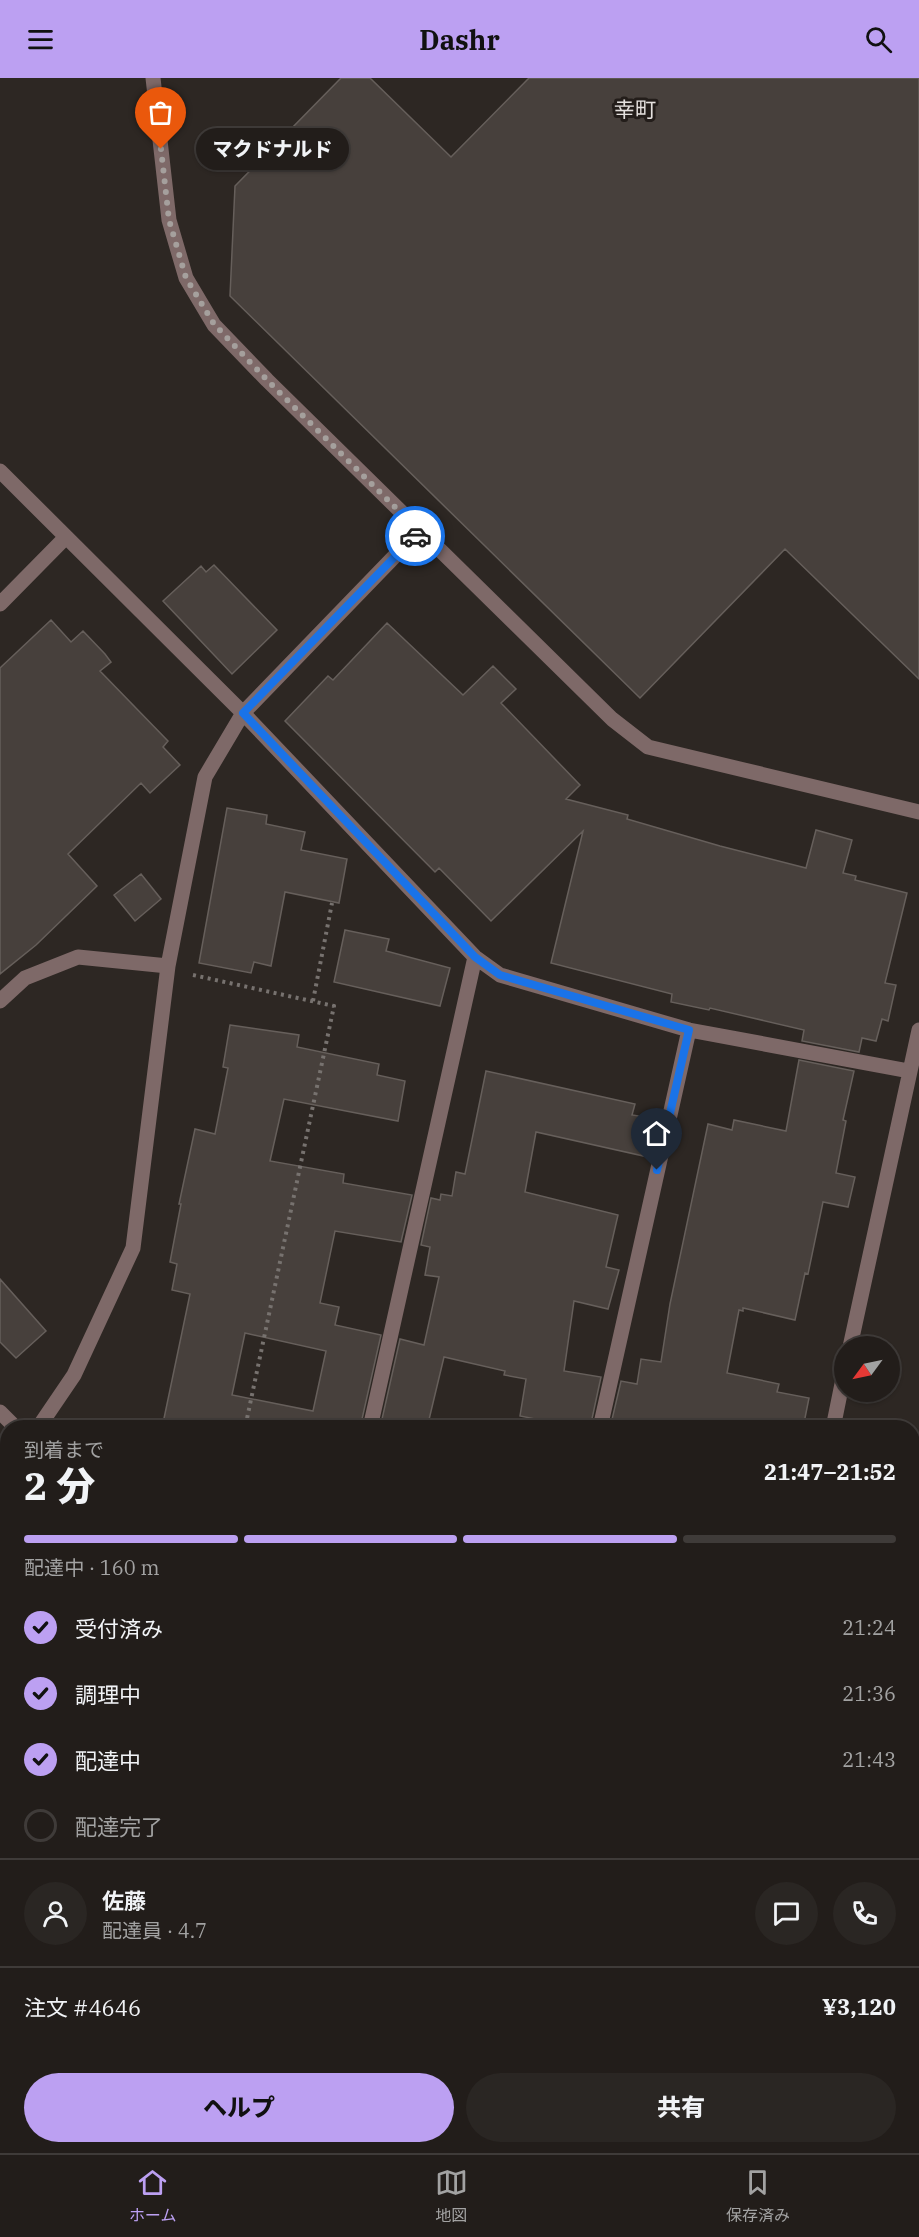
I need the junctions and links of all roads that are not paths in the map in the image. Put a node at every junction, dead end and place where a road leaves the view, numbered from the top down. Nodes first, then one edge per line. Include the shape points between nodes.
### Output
1 (153, 78) edge
2 (0, 471) edge
3 (419, 531) junction
4 (65, 538) junction
5 (0, 604) edge
6 (243, 713) junction
7 (919, 812) edge
8 (475, 957) junction
9 (168, 968) junction
10 (0, 1001) edge
11 (689, 1030) junction
12 (919, 1030) edge
13 (909, 1071) junction
14 (852, 1336) edge
15 (838, 1402) edge
16 (43, 1420) edge
17 (372, 1420) edge
18 (602, 1420) edge
19 (835, 1420) edge

1 - 3 street via 169,220 186,278 214,324
2 - 4 street
3 - 6 street
3 - 7 street via 612,719 648,747
4 - 5 street
4 - 6 street
6 - 8 street
6 - 9 street via 205,777
8 - 11 street via 500,975
8 - 17 street
9 - 10 street via 78,957 25,978
9 - 16 street via 132,1248 74,1375
11 - 13 street
11 - 18 street
12 - 13 street
13 - 14 street
15 - 19 street

